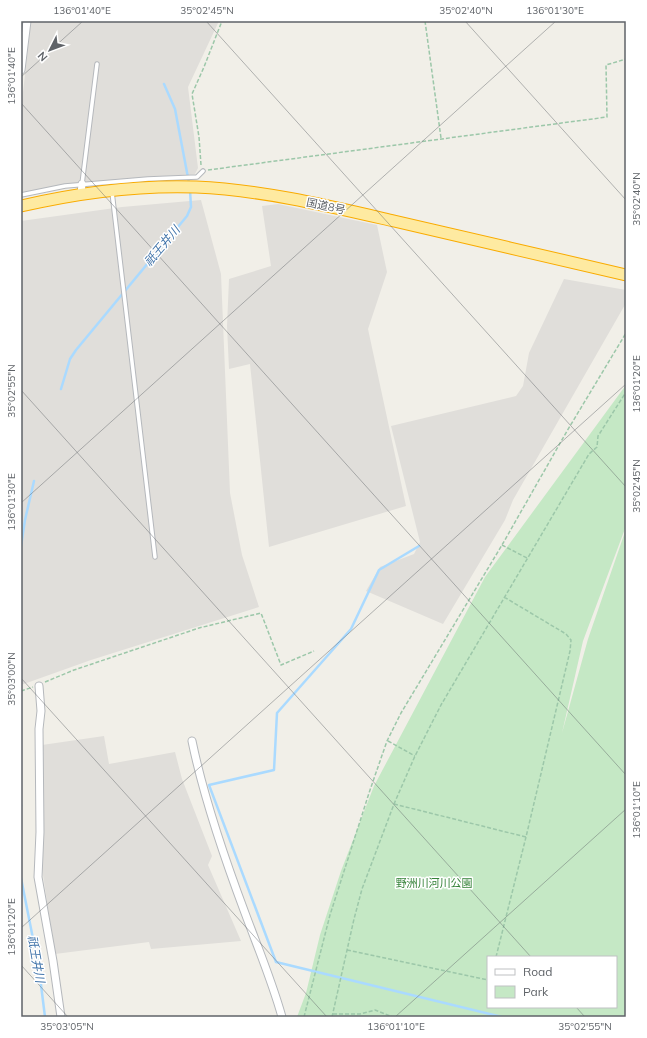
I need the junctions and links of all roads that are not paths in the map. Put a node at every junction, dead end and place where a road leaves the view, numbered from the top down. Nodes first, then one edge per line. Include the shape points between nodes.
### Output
1 (27, 21) edge
2 (97, 64) dead end
3 (21, 70) edge
4 (203, 171) road end
5 (82, 189) junction
6 (112, 191) junction
7 (21, 195) edge
8 (21, 206) edge
9 (626, 275) edge
10 (155, 557) dead end
11 (39, 686) road end
12 (192, 741) dead end
13 (60, 1017) edge
14 (282, 1017) edge

1 - 3 street
2 - 5 lane
4 - 5 lane via 197,177 148,179
5 - 6 highway, 国道8号
5 - 7 lane via 65,186
5 - 8 highway, 国道8号
6 - 9 highway, 国道8号 via 195,187 271,194
6 - 10 lane
11 - 13 street via 41,711 38,877
12 - 14 street via 200,778 239,898

